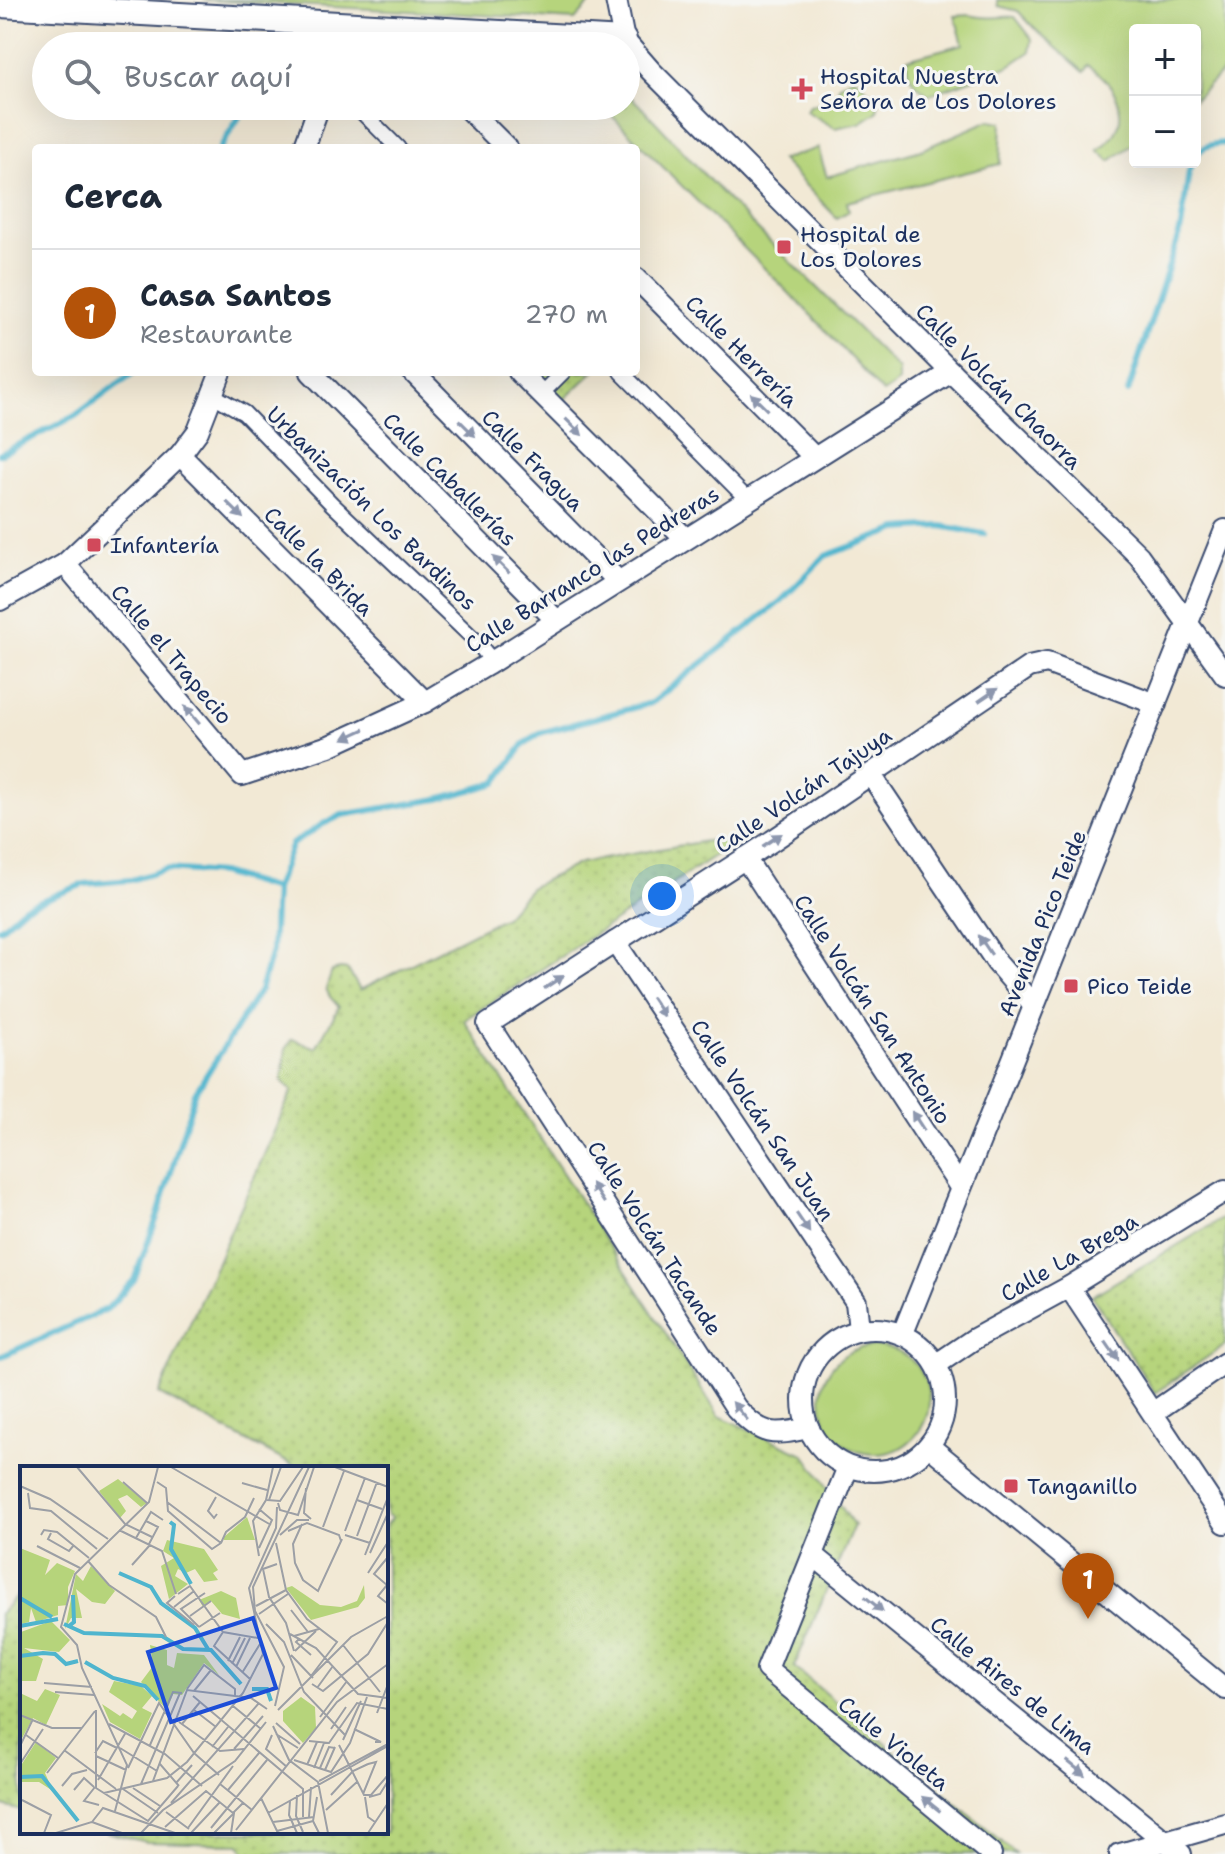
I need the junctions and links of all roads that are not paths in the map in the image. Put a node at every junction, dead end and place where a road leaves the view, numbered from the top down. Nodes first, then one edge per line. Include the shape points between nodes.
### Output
1 (616, 0) edge
2 (0, 5) edge
3 (315, 32) edge
4 (622, 32) edge
5 (640, 58) edge
6 (314, 120) edge
7 (370, 120) edge
8 (479, 120) edge
9 (305, 144) edge
10 (394, 144) edge
11 (503, 144) edge
12 (640, 288) edge
13 (951, 372) junction
14 (220, 376) edge
15 (315, 376) edge
16 (417, 376) edge
17 (523, 376) edge
18 (559, 376) edge
19 (625, 376) edge
20 (541, 394) junction
21 (213, 395) junction
22 (180, 455) junction
23 (814, 457) junction
24 (747, 499) junction
25 (1225, 530) edge
26 (685, 538) junction
27 (65, 564) junction
28 (618, 581) junction
29 (0, 600) edge
30 (556, 620) junction
31 (1187, 624) junction
32 (493, 662) junction
33 (1225, 675) edge
34 (425, 702) junction
35 (1156, 704) junction
36 (242, 775) joint
37 (871, 775) junction
38 (745, 858) junction
39 (615, 942) junction
40 (1034, 1006) junction
41 (488, 1024) joint
42 (960, 1187) junction
43 (1225, 1191) edge
44 (1069, 1287) junction
45 (859, 1329) junction
46 (903, 1333) junction
47 (1225, 1363) edge
48 (937, 1364) junction
49 (1154, 1412) junction
50 (809, 1428) junction
51 (929, 1446) junction
52 (848, 1467) junction
53 (1225, 1523) edge
54 (813, 1555) junction
55 (1225, 1689) edge
56 (1225, 1824) edge
57 (1173, 1847) edge
58 (991, 1854) edge
59 (1120, 1854) edge

1 - 4 street
2 - 3 street via 159,12
5 - 13 street, Calle Volcán Chaorra
6 - 9 street
7 - 10 street
8 - 11 street
23 -> 12 street, Calle Herrería
13 - 23 street, Calle Barranco las Pedreras
13 - 31 street, Calle Volcán Chaorra via 1139,556
14 - 21 street
30 -> 15 street, Calle Caballerías
16 -> 28 street, Calle Fragua
17 - 20 street
18 - 20 street
19 - 24 street
20 -> 26 street
21 - 22 street via 198,431
21 - 32 street, Urbanización Los Bardinos via 244,413
22 - 27 street
22 -> 34 street, Calle la Brida
23 - 24 street, Calle Barranco las Pedreras
24 - 26 street, Calle Barranco las Pedreras
25 - 31 street, Avenida Pico Teide
26 - 28 street, Calle Barranco las Pedreras
27 - 29 street
36 -> 27 street, Calle el Trapecio
28 - 30 street, Calle Barranco las Pedreras
30 - 32 street, Calle Barranco las Pedreras
31 - 33 street, Calle Volcán Chaorra
31 - 35 street, Avenida Pico Teide
32 - 34 street, Calle Barranco las Pedreras
34 -> 36 street, Calle Barranco las Pedreras via 329,746
37 -> 35 street, Calle Volcán Tajuya via 1029,667 1047,663
35 - 40 street, Avenida Pico Teide
38 -> 37 street, Calle Volcán Tajuya
40 -> 37 street via 997,963
38 - 39 street, Calle Volcán Tajuya
42 -> 38 street, Calle Volcán San Antonio
41 -> 39 street, Calle Volcán Tajuya
39 -> 45 street, Calle Volcán San Juan via 856,1302
40 - 42 street, Avenida Pico Teide
50 -> 41 street, Calle Volcán Tacande via 779,1435 764,1432 736,1408
42 - 46 street, Avenida Pico Teide
43 - 44 street, Calle La Brega
44 - 48 street, Calle La Brega
44 -> 49 street
45 - 46 street
45 - 50 street via 837,1338 818,1355 806,1378 803,1403
46 - 48 street
47 - 49 street
48 - 51 street via 946,1392 943,1421
49 - 53 street
50 - 52 street via 818,1444
51 - 52 street via 906,1464 877,1472
51 - 55 street
52 - 54 street
54 -> 57 street, Calle Aires de Lima
58 -> 54 street, Calle Violeta via 767,1669
56 - 57 street
57 - 59 street

